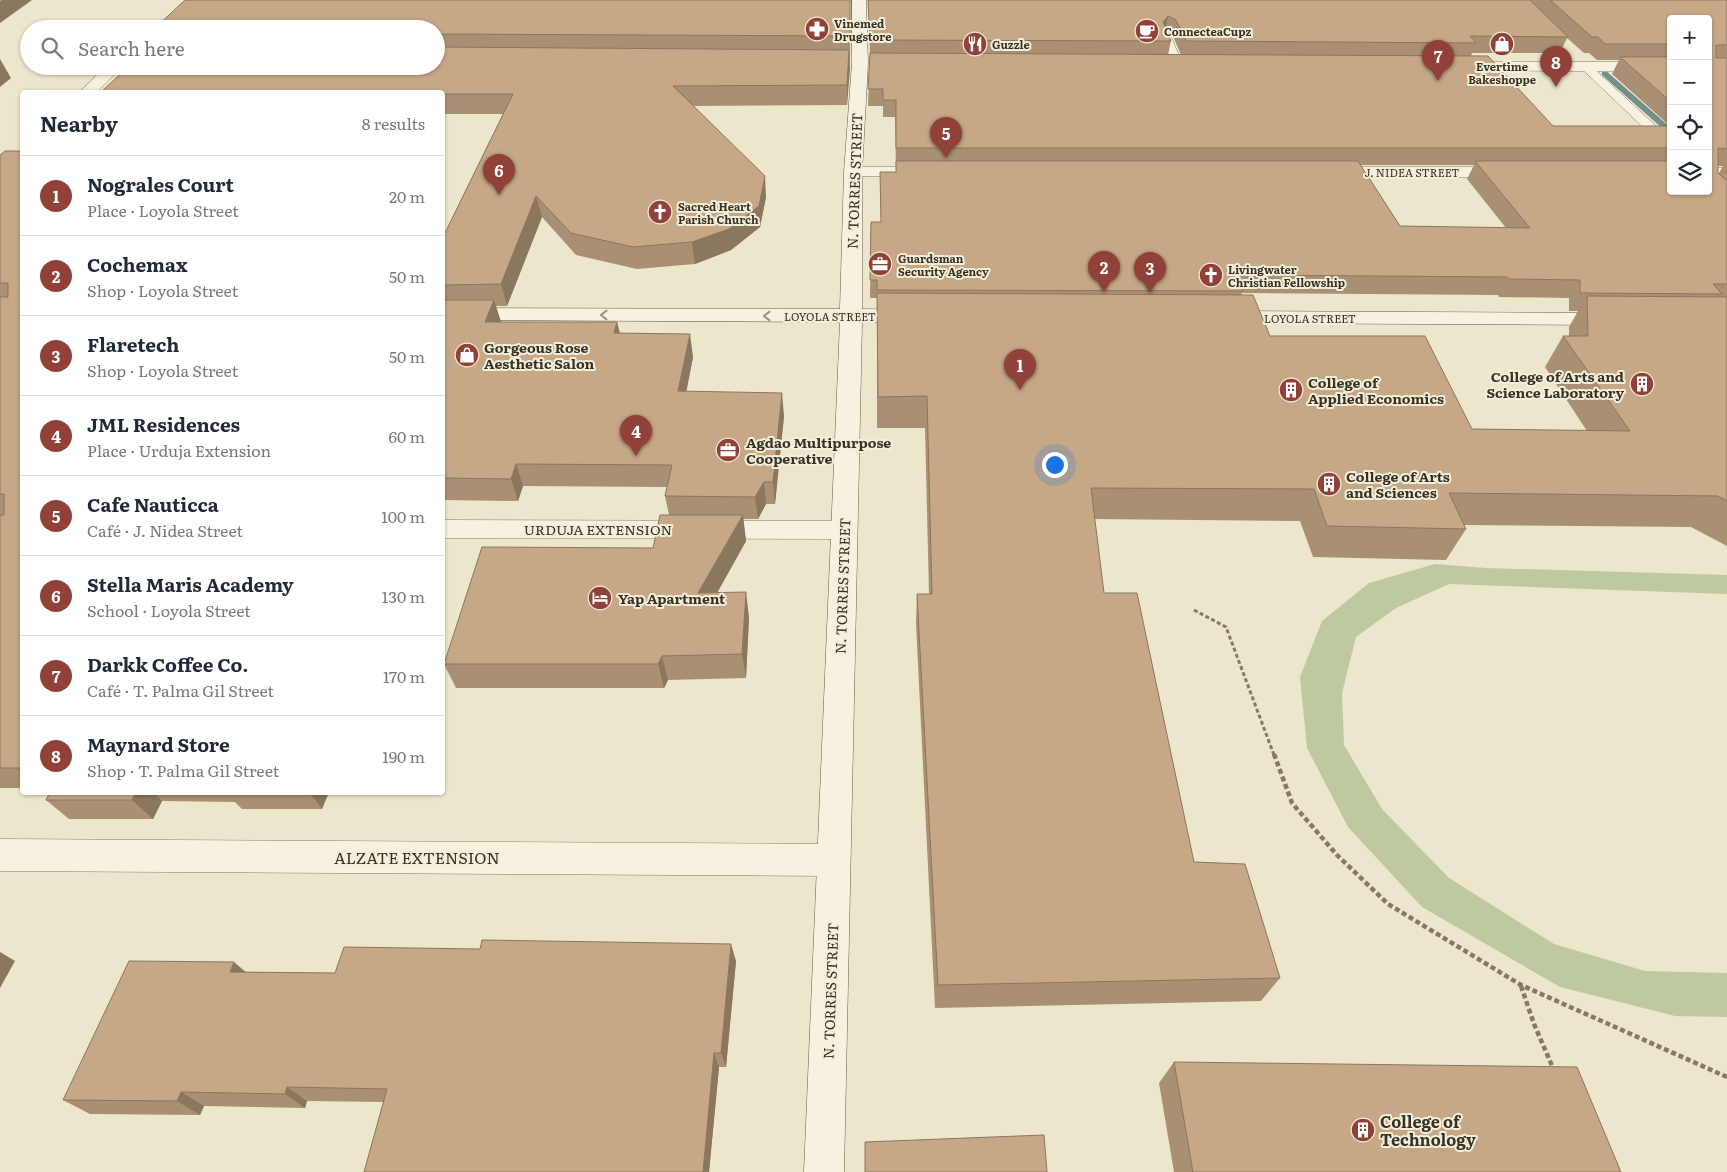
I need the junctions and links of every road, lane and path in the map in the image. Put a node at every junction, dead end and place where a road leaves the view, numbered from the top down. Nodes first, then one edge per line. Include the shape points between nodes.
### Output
1 (859, 0) edge
2 (1166, 37) edge
3 (1572, 54) dead end
4 (840, 63) edge
5 (860, 63) junction
6 (880, 64) edge
7 (1158, 65) edge
8 (1178, 65) junction
9 (1198, 65) edge
10 (1446, 66) edge
11 (1586, 67) junction
12 (1667, 68) edge
13 (106, 75) edge
14 (90, 90) edge
15 (1667, 143) edge
16 (853, 172) junction
17 (933, 172) edge
18 (1312, 172) edge
19 (1521, 172) edge
20 (1727, 172) edge
21 (1712, 179) edge
22 (445, 314) edge
23 (850, 316) junction
24 (935, 316) edge
25 (1202, 317) edge
26 (1628, 319) edge
27 (445, 529) edge
28 (843, 530) junction
29 (1194, 610) dead end
30 (0, 855) edge
31 (834, 860) junction
32 (1521, 985) junction
33 (1556, 1076) edge
34 (1727, 1076) edge
35 (824, 1172) edge

1 - 5 street, N. TORRES STREET
2 - 8 lane
3 - 11 street
4 - 5 street
5 - 6 street
5 - 16 street, N. TORRES STREET
7 - 8 street
8 - 9 street
10 - 11 street
11 - 12 street
11 - 15 lane
13 - 14 street
16 - 17 street
16 - 23 street, N. TORRES STREET
18 - 19 street, J. NIDEA STREET
20 - 21 street
23 -> 22 street, LOYOLA STREET
23 - 24 street, LOYOLA STREET
23 - 28 street, N. TORRES STREET
25 - 26 street, LOYOLA STREET
27 - 28 street, URDUJA EXTENSION
28 - 31 street, N. TORRES STREET
29 - 32 path via 1226,627 1292,802 1337,855 1388,904
30 - 31 street, ALZATE EXTENSION
31 - 35 street, N. TORRES STREET
32 - 33 path
32 - 34 path

